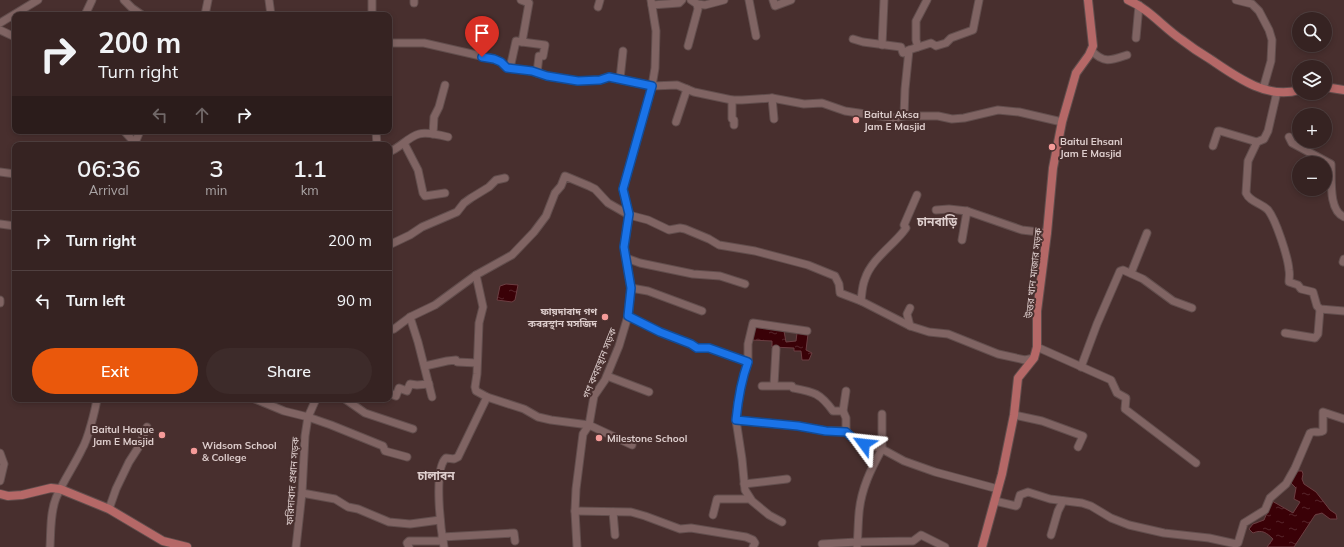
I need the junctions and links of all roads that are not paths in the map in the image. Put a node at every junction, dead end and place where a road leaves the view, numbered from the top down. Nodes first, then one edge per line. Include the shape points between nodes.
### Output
1 (38, 0) edge
2 (124, 0) edge
3 (208, 0) edge
4 (269, 0) edge
5 (372, 0) edge
6 (521, 0) edge
7 (682, 0) edge
8 (724, 0) edge
9 (749, 0) edge
10 (773, 0) edge
11 (790, 0) edge
12 (884, 0) edge
13 (928, 0) edge
14 (979, 0) edge
15 (1088, 0) edge
16 (1128, 0) edge
17 (1236, 0) edge
18 (89, 1) edge
19 (652, 2) edge
20 (694, 2) edge
21 (1252, 2) edge
22 (1139, 5) junction
23 (18, 12) edge
24 (86, 12) edge
25 (138, 12) edge
26 (206, 12) edge
27 (271, 12) edge
28 (372, 12) edge
29 (12, 16) edge
30 (0, 23) edge
31 (0, 30) edge
32 (12, 36) edge
33 (756, 36) dead end
34 (1136, 38) dead end
35 (853, 39) dead end
36 (522, 42) junction
37 (392, 43) edge
38 (882, 45) junction
39 (688, 46) dead end
40 (918, 47) junction
41 (623, 50) dead end
42 (908, 50) junction
43 (1092, 50) junction
44 (1127, 55) dead end
45 (510, 68) junction
46 (537, 72) junction
47 (620, 79) junction
48 (446, 85) dead end
49 (652, 86) junction
50 (1332, 88) edge
51 (687, 89) junction
52 (1263, 89) junction
53 (1344, 90) edge
54 (1292, 91) edge
55 (1277, 92) junction
56 (772, 98) junction
57 (732, 100) junction
58 (904, 116) junction
59 (774, 119) dead end
60 (676, 122) dead end
61 (1062, 122) junction
62 (734, 125) dead end
63 (126, 134) edge
64 (433, 134) junction
65 (448, 136) dead end
66 (1289, 137) dead end
67 (132, 142) edge
68 (1257, 142) junction
69 (404, 143) junction
70 (1213, 146) dead end
71 (392, 151) edge
72 (0, 172) edge
73 (12, 174) edge
74 (505, 178) dead end
75 (445, 193) dead end
76 (917, 195) dead end
77 (936, 210) dead end
78 (967, 211) junction
79 (629, 214) junction
80 (1344, 217) edge
81 (0, 224) edge
82 (12, 226) edge
83 (1047, 233) junction
84 (1147, 233) dead end
85 (962, 240) dead end
86 (392, 244) edge
87 (626, 258) junction
88 (1131, 273) junction
89 (476, 275) junction
90 (745, 284) dead end
91 (631, 288) junction
92 (860, 301) junction
93 (910, 308) dead end
94 (1192, 308) dead end
95 (1320, 309) junction
96 (702, 311) dead end
97 (1344, 311) edge
98 (628, 316) junction
99 (410, 317) junction
100 (910, 326) junction
101 (392, 329) edge
102 (807, 331) dead end
103 (1286, 334) dead end
104 (1037, 347) junction
105 (776, 349) dead end
106 (1034, 358) junction
107 (748, 362) junction
108 (477, 363) junction
109 (425, 366) junction
110 (1081, 366) junction
111 (607, 376) junction
112 (429, 384) junction
113 (774, 385) junction
114 (762, 386) dead end
115 (846, 391) dead end
116 (649, 392) dead end
117 (392, 394) edge
118 (432, 396) dead end
119 (487, 397) junction
120 (97, 402) edge
121 (264, 402) edge
122 (315, 402) edge
123 (349, 402) edge
124 (843, 411) junction
125 (882, 414) dead end
126 (1014, 415) junction
127 (308, 417) junction
128 (1344, 419) edge
129 (736, 420) junction
130 (589, 425) junction
131 (147, 427) dead end
132 (413, 429) dead end
133 (846, 432) junction
134 (632, 445) dead end
135 (1078, 447) dead end
136 (882, 449) junction
137 (0, 453) edge
138 (407, 457) dead end
139 (1196, 463) dead end
140 (787, 479) dead end
141 (0, 481) edge
142 (744, 484) junction
143 (60, 489) junction
144 (998, 489) junction
145 (302, 493) junction
146 (0, 494) edge
147 (750, 499) junction
148 (995, 501) junction
149 (1063, 501) junction
150 (109, 509) junction
151 (575, 511) junction
152 (613, 512) junction
153 (713, 515) dead end
154 (440, 520) junction
155 (782, 522) dead end
156 (614, 535) dead end
157 (1051, 535) dead end
158 (515, 541) dead end
159 (443, 542) edge
160 (163, 544) edge
161 (822, 544) dead end
162 (857, 545) edge
163 (50, 547) edge
164 (187, 547) edge
165 (296, 547) edge
166 (409, 547) edge
167 (578, 547) edge
168 (753, 547) edge
169 (945, 547) edge
170 (982, 547) edge

1 - 23 street
2 - 25 street
3 - 26 street
4 - 27 street
5 - 28 street
6 - 36 street via 529,3
7 - 19 street via 678,3
8 - 20 street via 705,5
9 - 33 street
10 - 11 street via 775,6
12 - 38 street
13 - 40 street via 916,21
14 - 40 street via 973,30 951,38 946,43 936,46 931,43
15 - 43 main road
16 - 22 main road
17 - 21 street
18 - 24 street
19 - 49 street, গণ কবরস্থান সড়ক via 656,31
20 - 39 street via 698,9
21 - 52 street via 1269,30 1272,40 1271,61
22 - 34 street
22 - 52 main road via 1182,40 1220,66
29 - 30 street
31 - 32 street
35 - 38 street
36 - 45 street via 516,41
36 - 46 street via 545,45 544,56 539,56
37 - 45 street via 424,43 494,59
38 - 42 street via 900,47 903,53
40 - 42 street
41 - 47 street
42 - 58 street
43 - 44 street via 1096,56 1105,60
43 - 61 main road, উত্তর খান মাজার সড়ক via 1076,73
45 - 46 street
46 - 47 street via 578,81 609,77
47 - 49 street
48 - 64 street via 434,117
49 - 51 street via 677,85
49 - 79 street, গণ কবরস্থান সড়ক via 623,189
50 - 53 main road
51 - 57 street
51 - 60 street
52 - 55 main road
54 - 55 main road
55 - 68 street via 1268,131 1264,139
56 - 57 street
56 - 58 street via 804,104 822,103 844,111 886,117
56 - 59 street
57 - 62 street
58 - 61 street via 938,116 952,119 998,110
61 - 83 main road, উত্তর খান মাজার সড়ক via 1053,168
63 - 67 street
64 - 65 street
64 - 69 street via 418,134
66 - 80 street via 1292,143 1331,164 1333,201 1336,211
68 - 70 street via 1218,131
68 - 95 street via 1248,161 1246,193 1268,211 1273,220 1287,259 1289,282 1313,292
69 - 71 street
69 - 75 street via 418,170 425,196
72 - 73 street
74 - 86 street via 496,180 464,203 457,212 422,226
76 - 92 street via 904,225 904,232 881,254 865,278
77 - 78 street
78 - 83 street via 1022,230
78 - 85 street
79 - 87 street, গণ কবরস্থান সড়ক via 624,247
79 - 89 street via 608,203 595,189 565,176 546,216 526,241 512,255
79 - 92 street via 669,230 680,228 719,245 755,251 808,265 836,276 840,293
81 - 82 street
83 - 104 main road, উত্তর খান মাজার সড়ক via 1037,311
84 - 88 street
87 - 90 street via 693,274 720,276
87 - 91 street, গণ কবরস্থান সড়ক
88 - 94 street via 1144,279 1173,301
88 - 110 street via 1120,271
89 - 99 street via 435,305
89 - 108 street via 483,307 479,323
91 - 96 street via 648,291
91 - 98 street, গণ কবরস্থান সড়ক
92 - 100 street
93 - 100 street via 907,314
95 - 97 street
95 - 103 street via 1318,334 1315,338
98 - 107 street via 697,348 709,348
98 - 111 street, গণ কবরস্থান সড়ক
99 - 101 street
99 - 109 street
100 - 106 street via 948,334 998,354 1025,360
102 - 107 street via 753,323 748,344
104 - 106 main road, উত্তর খান মাজার সড়ক
104 - 110 street
105 - 113 street
106 - 126 main road, উত্তর খান মাজার সড়ক via 1018,378
107 - 129 street via 742,377
108 - 109 street via 456,360
108 - 119 street via 475,389
109 - 112 street
110 - 139 street via 1111,380 1117,393 1126,398 1125,409
111 - 116 street
111 - 130 street, গণ কবরস্থান সড়ক via 594,396
112 - 117 street via 410,384 407,391 399,388 396,396
112 - 118 street
113 - 114 street
113 - 124 street via 792,386 814,392 833,411
115 - 124 street
119 - 130 street via 524,409 538,417
119 - 154 street via 458,457 446,458 442,462
120 - 143 street via 83,449
121 - 127 street via 284,411
122 - 127 street, ফরিদাবাদ প্রধান সড়ক
123 - 132 street via 365,413
124 - 133 street
125 - 136 street
126 - 135 street via 1042,421 1083,436
126 - 144 main road, উত্তর খান মাজার সড়ক
127 - 138 street via 383,446 385,451
127 - 145 street, ফরিদাবাদ প্রধান সড়ক
128 - 149 street via 1322,412 1323,431 1310,433 1286,484 1270,498 1264,510 1244,523 1236,544 1164,533 1111,518 1091,506
129 - 133 street
129 - 142 street
130 - 134 street
130 - 151 street, গণ কবরস্থান সড়ক via 583,434
131 - 150 street via 116,489
133 - 136 street via 864,444
136 - 144 street via 904,461 935,472
136 - 162 street via 861,496
137 - 141 street via 4,464
140 - 142 street
142 - 147 street
143 - 146 main road via 50,488 22,495
143 - 150 main road
143 - 163 street via 52,515
144 - 148 main road, উত্তর খান মাজার সড়ক
145 - 154 street via 335,499 348,507 389,522 410,524
145 - 165 street, ফরিদাবাদ প্রধান সড়ক
147 - 153 street via 717,499
147 - 155 street
148 - 149 street via 1016,506 1020,495 1028,492
148 - 170 main road, উত্তর খান মাজার সড়ক
149 - 157 street
150 - 160 main road
151 - 152 street
151 - 167 street, গণ কবরস্থান সড়ক
152 - 156 street
152 - 168 street via 630,512 680,529 691,528 746,537 753,540
154 - 159 street
158 - 159 street via 514,532
159 - 166 street via 409,540
160 - 164 main road
161 - 162 street
162 - 169 street via 913,541 921,534

